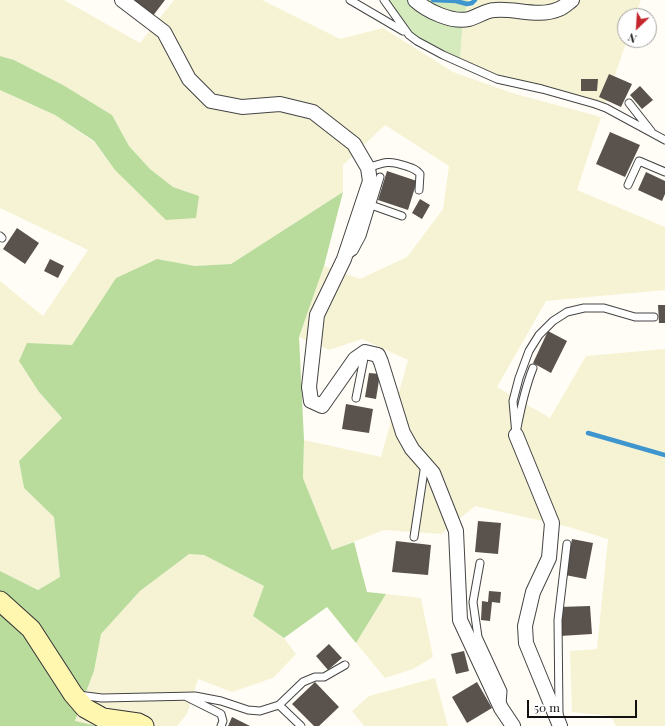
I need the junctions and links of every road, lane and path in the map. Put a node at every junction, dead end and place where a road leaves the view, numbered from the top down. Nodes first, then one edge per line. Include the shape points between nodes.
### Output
1 (122, 0) edge
2 (350, 0) edge
3 (384, 0) edge
4 (415, 0) edge
5 (572, 0) edge
6 (409, 35) junction
7 (628, 103) dead end
8 (653, 134) junction
9 (665, 140) edge
10 (368, 168) junction
11 (665, 172) edge
12 (380, 177) dead end
13 (628, 185) dead end
14 (419, 190) dead end
15 (371, 206) junction
16 (402, 216) dead end
17 (344, 259) junction
18 (654, 317) dead end
19 (365, 352) junction
20 (533, 368) dead end
21 (356, 398) dead end
22 (516, 435) junction
23 (425, 464) junction
24 (414, 537) dead end
25 (567, 544) dead end
26 (480, 563) dead end
27 (0, 601) edge
28 (345, 665) dead end
29 (73, 694) junction
30 (185, 696) junction
31 (279, 705) junction
32 (501, 708) junction
33 (559, 725) edge
34 (144, 726) edge
35 (220, 726) edge
36 (301, 726) edge
37 (513, 726) edge

1 - 10 street via 164,32 189,79 211,101 242,107 280,104 313,112 354,144
2 - 6 lane
3 - 6 lane
4 - 5 street via 447,18 467,19 493,10 545,12 559,9
6 - 8 lane via 443,55 497,79 595,104
7 - 8 lane
8 - 9 lane
10 - 14 lane via 392,161 416,169 420,174
10 - 17 street via 370,181
11 - 13 lane via 639,161
12 - 15 lane
15 - 16 lane
15 - 17 lane via 362,236 354,251
17 - 19 street via 317,315 309,386 311,401 322,406 355,359
18 - 22 lane via 635,317 604,308 584,308 567,312 553,321 539,335 529,351 519,378 513,401
19 - 21 lane
19 - 23 street via 378,355 403,434
20 - 22 lane via 527,382
22 - 33 street via 552,523 549,558 533,592 525,626 526,643
23 - 24 lane
23 - 32 street via 433,473 456,531 460,620
25 - 33 lane via 558,620
26 - 32 lane via 473,602 478,637 503,692
27 - 29 street via 31,629
28 - 31 lane via 324,677 315,676 303,682
29 - 30 lane via 102,698
29 - 34 street via 85,708 103,718
30 - 31 lane via 208,697 248,710 260,711
30 - 35 lane via 222,714 223,721
31 - 36 lane
32 - 37 street

